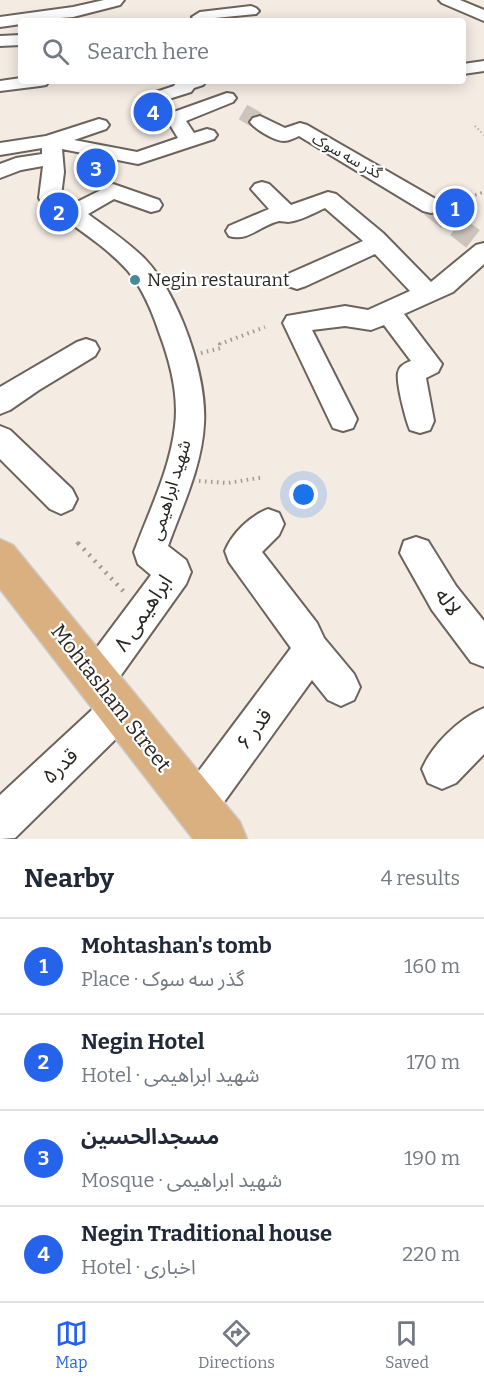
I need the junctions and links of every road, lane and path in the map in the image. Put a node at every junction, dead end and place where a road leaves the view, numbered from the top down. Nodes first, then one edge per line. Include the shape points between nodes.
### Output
1 (116, 0) edge
2 (192, 0) edge
3 (447, 0) edge
4 (80, 10) edge
5 (484, 16) edge
6 (254, 17) edge
7 (32, 18) edge
8 (201, 18) edge
9 (228, 18) edge
10 (18, 40) edge
11 (0, 41) edge
12 (18, 84) edge
13 (186, 84) edge
14 (212, 84) edge
15 (0, 86) edge
16 (159, 97) dead end
17 (227, 98) junction
18 (275, 107) dead end
19 (252, 118) junction
20 (99, 125) dead end
21 (475, 126) dead end
22 (484, 135) edge
23 (51, 150) junction
24 (8, 158) edge
25 (262, 189) dead end
26 (484, 192) edge
27 (151, 205) dead end
28 (430, 206) tunnel mouth
29 (283, 211) junction
30 (71, 214) junction
31 (453, 224) dead end
32 (237, 231) dead end
33 (378, 243) junction
34 (480, 246) edge
35 (297, 280) dead end
36 (427, 293) junction
37 (387, 311) junction
38 (266, 327) dead end
39 (86, 349) dead end
40 (179, 358) junction
41 (0, 402) edge
42 (343, 419) dead end
43 (420, 421) dead end
44 (0, 439) edge
45 (264, 477) dead end
46 (175, 480) junction
47 (61, 499) dead end
48 (268, 524) dead end
49 (76, 542) dead end
50 (150, 552) joint
51 (416, 553) dead end
52 (0, 558) edge
53 (145, 613) junction
54 (484, 649) edge
55 (311, 651) junction
56 (341, 687) dead end
57 (108, 694) junction
58 (484, 727) edge
59 (442, 770) dead end
60 (197, 806) junction
61 (0, 823) edge
62 (223, 839) edge

1 - 4 street
2 - 8 street
3 - 5 street
4 - 7 street via 46,12
6 - 9 street
10 - 11 street
12 - 15 street
13 - 16 street
14 - 17 street, گذر سه سوک
17 - 19 street, گذر سه سوک
17 - 23 street via 178,117 176,120 198,137 138,158
18 - 19 street
19 - 28 street, گذر سه سوک via 284,135 300,129
20 - 23 street
21 - 22 path
23 - 24 street
23 - 30 street, شهید ابراهیمی via 54,172 50,198
25 - 29 street
26 - 31 path via 466,198 470,209
27 - 30 street via 113,191
29 - 32 street
29 - 33 street via 287,215 328,199
30 - 40 street, شهید ابراهیمی via 144,275 168,321
33 - 35 street
33 - 36 street
34 - 36 street via 444,286
36 - 37 street
37 - 42 street via 371,320 345,316 296,323
37 - 43 street via 429,364 411,373
38 - 40 path via 220,344 221,348
39 - 41 street
40 - 46 street, شهید ابراهیمی via 190,416
44 - 47 street
45 - 46 path via 228,483
46 - 50 street, شهید ابراهیمی
48 - 55 street via 241,551
49 - 53 path
50 - 53 street, ابراهیمی ۸ via 174,572
51 - 54 street, لاله via 444,598
52 - 57 main road, Mohtasham Street
53 - 57 street, ابراهیمی ۸
55 - 56 street
55 - 60 street, قدر ۶
57 - 60 main road, Mohtasham Street
57 - 61 street, قدر۵
58 - 59 street
60 - 62 main road, Mohtasham Street

